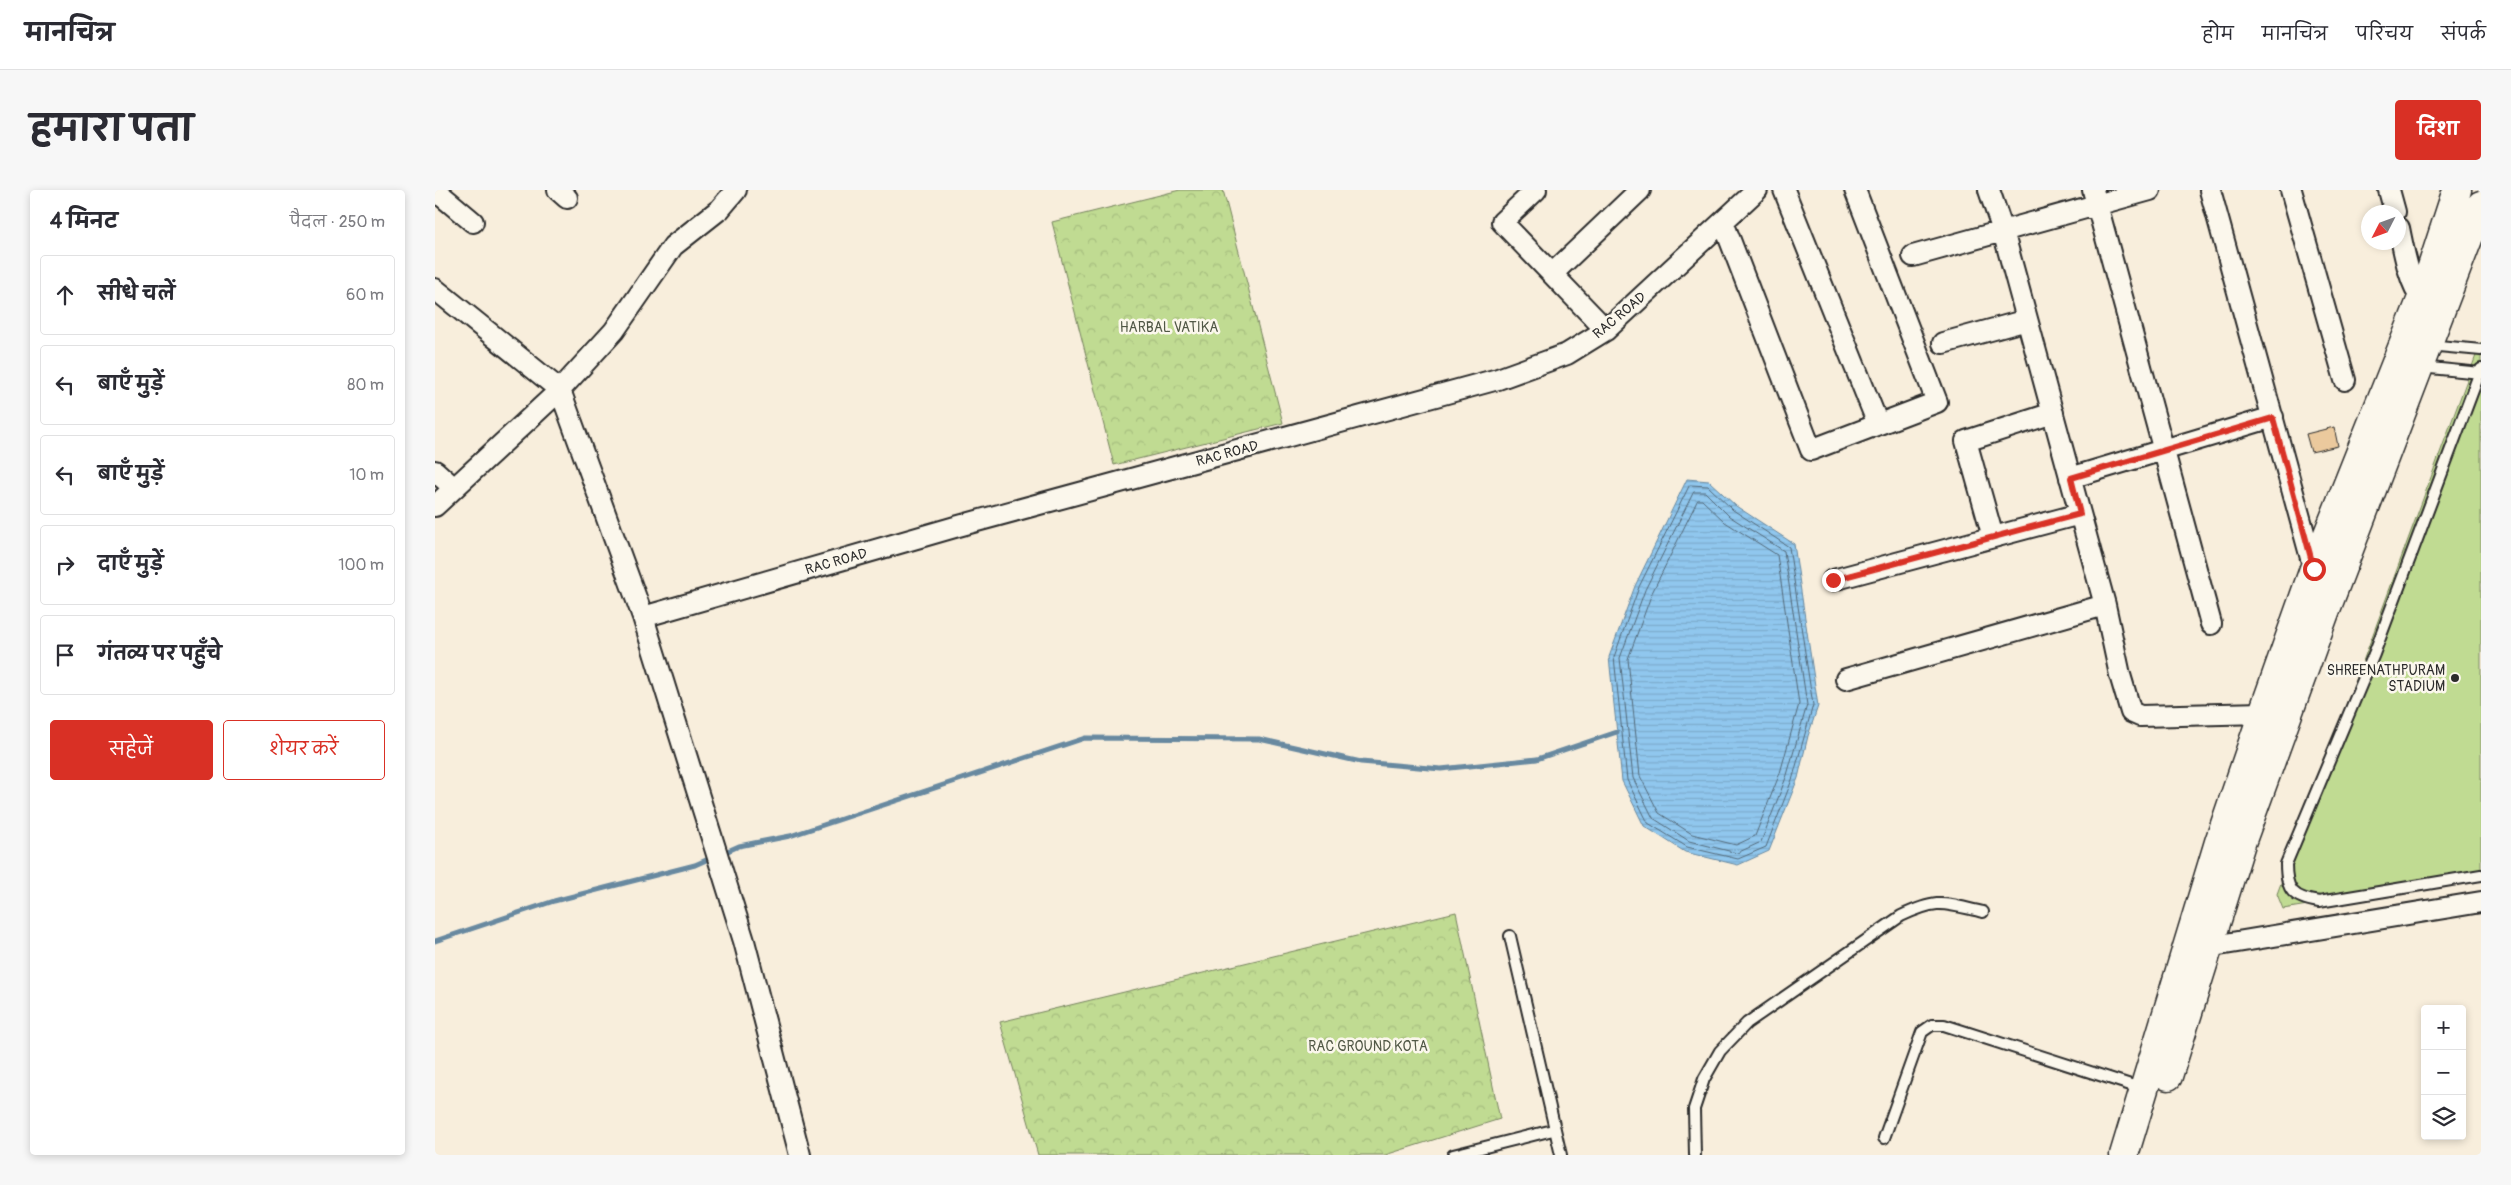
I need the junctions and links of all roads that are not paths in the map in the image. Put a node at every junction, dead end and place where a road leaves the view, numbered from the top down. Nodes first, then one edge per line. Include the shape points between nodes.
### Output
1 (435, 190) edge
2 (736, 190) edge
3 (1536, 190) edge
4 (1640, 190) edge
5 (1757, 190) edge
6 (1855, 190) edge
7 (1989, 190) edge
8 (2150, 190) edge
9 (2210, 190) edge
10 (2291, 190) edge
11 (2389, 190) edge
12 (2457, 190) edge
13 (1791, 192) edge
14 (2095, 197) edge
15 (2481, 204) edge
16 (2393, 205) edge
17 (473, 222) dead end
18 (1723, 222) junction
19 (2003, 231) junction
20 (2404, 250) edge
21 (1913, 256) dead end
22 (1552, 274) junction
23 (435, 289) edge
24 (2422, 298) junction
25 (2027, 320) junction
26 (1606, 330) junction
27 (1943, 343) dead end
28 (2481, 350) edge
29 (2423, 356) junction
30 (2480, 372) edge
31 (2345, 380) dead end
32 (560, 390) junction
33 (2053, 413) junction
34 (2273, 418) junction
35 (1878, 424) junction
36 (2163, 450) junction
37 (435, 471) edge
38 (2071, 478) junction
39 (455, 488) junction
40 (435, 506) edge
41 (2080, 514) junction
42 (1993, 537) junction
43 (2314, 569) junction
44 (1833, 580) dead end
45 (2105, 605) junction
46 (643, 616) junction
47 (2211, 624) dead end
48 (1846, 679) dead end
49 (2263, 713) junction
50 (2481, 874) edge
51 (2481, 902) edge
52 (1983, 912) dead end
53 (1510, 936) dead end
54 (2207, 947) junction
55 (2145, 1089) junction
56 (1553, 1130) junction
57 (1884, 1138) dead end
58 (801, 1155) edge
59 (1453, 1155) edge
60 (1561, 1155) edge
61 (1695, 1155) edge
62 (2124, 1155) edge
63 (2142, 1155) edge

1 - 17 street
2 - 32 street via 720,209 673,246 614,331
3 - 22 street via 1502,222
4 - 22 street
5 - 18 street, RAC ROAD
6 - 35 street via 1937,402
7 - 19 street
8 - 14 street
9 - 34 street
10 - 31 street
11 - 16 street
12 - 24 street
13 - 35 street
14 - 19 street
14 - 36 street
15 - 29 street
18 - 26 street, RAC ROAD
18 - 35 street via 1811,450
19 - 21 street
19 - 25 street
20 - 24 street
22 - 26 street
23 - 32 street
24 - 43 street
25 - 27 street
25 - 33 street
26 - 46 street, RAC ROAD via 1567,354 1498,379
28 - 29 lane
29 - 30 lane
29 - 54 street via 2322,621 2241,843
30 - 50 lane via 2374,654 2286,864 2286,880 2289,889 2302,900 2319,902
32 - 39 street
32 - 46 street
33 - 38 street
33 - 42 street via 1967,441
34 - 36 street
34 - 43 street
36 - 38 street
36 - 47 street
37 - 39 street
38 - 41 street
39 - 40 street
41 - 42 street
41 - 45 street
42 - 44 street
43 - 49 street
45 - 48 street
45 - 49 street via 2120,675 2131,712 2135,715
46 - 58 street via 738,921
49 - 55 street via 2219,842
51 - 54 street
52 - 61 lane via 1939,902 1901,916 1747,1023 1721,1051 1704,1079 1694,1109
53 - 56 lane
54 - 63 street
55 - 57 lane via 1944,1025 1932,1024 1922,1032
55 - 62 street
56 - 59 lane
56 - 60 lane

